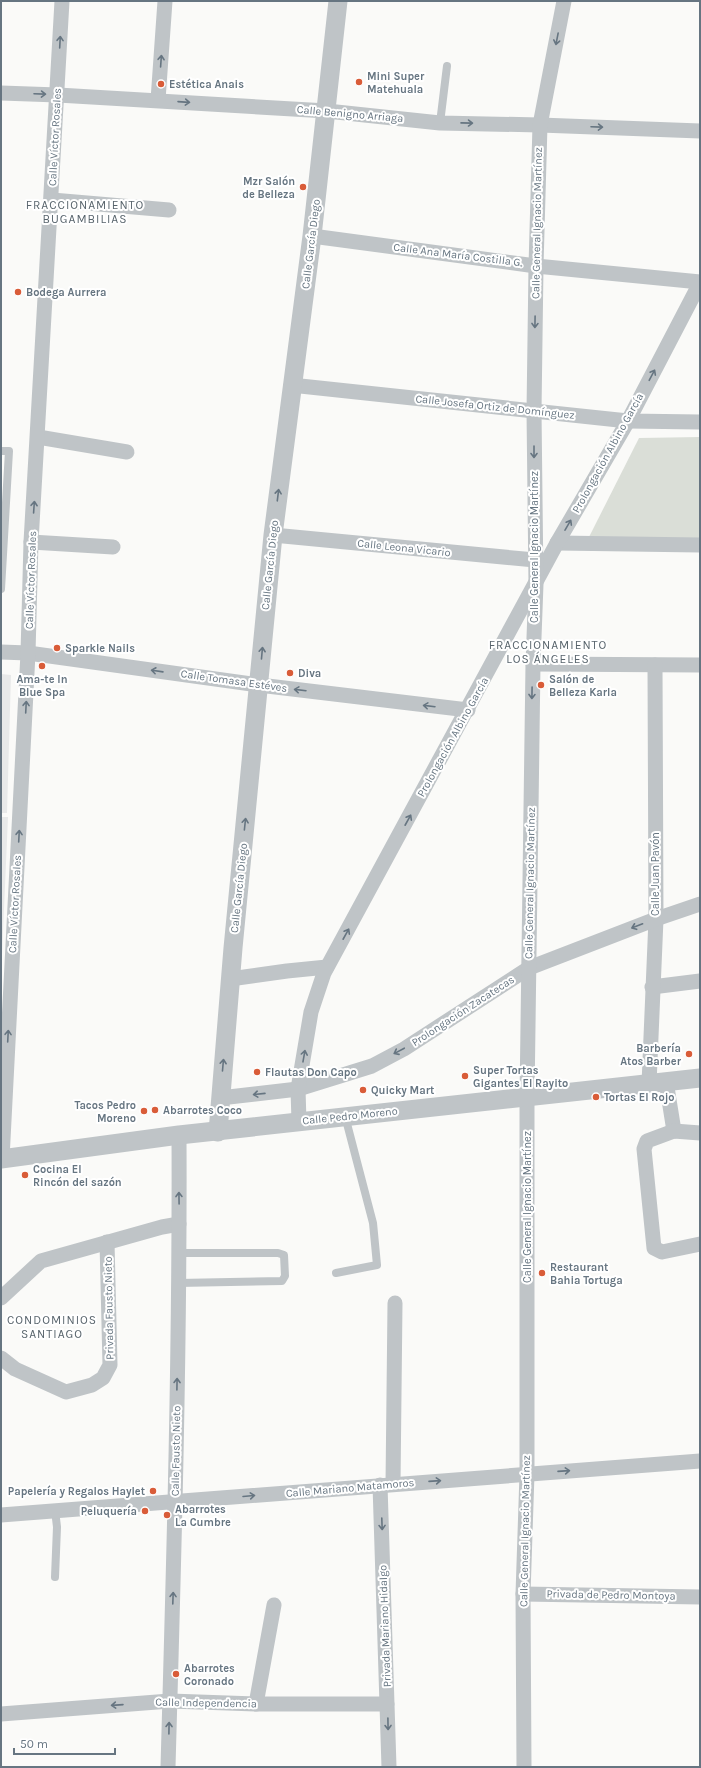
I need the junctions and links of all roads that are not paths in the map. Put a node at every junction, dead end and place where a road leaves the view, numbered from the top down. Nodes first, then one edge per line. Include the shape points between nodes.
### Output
1 (62, 1) edge
2 (165, 1) edge
3 (338, 1) edge
4 (564, 1) edge
5 (447, 66) dead end
6 (1, 93) edge
7 (58, 95) junction
8 (158, 100) junction
9 (327, 111) junction
10 (440, 123) junction
11 (540, 124) junction
12 (700, 131) edge
13 (52, 200) junction
14 (169, 210) dead end
15 (312, 236) junction
16 (536, 266) junction
17 (700, 282) edge
18 (291, 385) junction
19 (534, 412) junction
20 (628, 421) junction
21 (700, 422) edge
22 (38, 437) junction
23 (1, 451) edge
24 (127, 452) dead end
25 (273, 535) junction
26 (32, 542) junction
27 (557, 543) junction
28 (700, 545) edge
29 (113, 546) dead end
30 (535, 560) junction
31 (536, 584) junction
32 (1, 589) edge
33 (1, 652) edge
34 (28, 653) junction
35 (533, 664) junction
36 (655, 665) junction
37 (700, 665) edge
38 (258, 685) junction
39 (468, 710) junction
40 (700, 904) edge
41 (656, 919) junction
42 (327, 967) junction
43 (529, 968) junction
44 (230, 979) junction
45 (700, 981) edge
46 (652, 987) junction
47 (700, 1078) edge
48 (657, 1083) junction
49 (298, 1089) junction
50 (220, 1098) junction
51 (527, 1098) junction
52 (345, 1116) junction
53 (299, 1122) junction
54 (674, 1131) junction
55 (218, 1132) junction
56 (700, 1133) edge
57 (178, 1135) junction
58 (2, 1159) edge
59 (179, 1224) junction
60 (107, 1242) junction
61 (700, 1244) edge
62 (179, 1253) junction
63 (336, 1273) dead end
64 (178, 1283) junction
65 (1, 1298) edge
66 (395, 1303) dead end
67 (1, 1358) edge
68 (700, 1461) edge
69 (527, 1474) junction
70 (387, 1485) junction
71 (175, 1503) junction
72 (55, 1510) junction
73 (1, 1515) edge
74 (55, 1577) dead end
75 (523, 1594) junction
76 (700, 1597) edge
77 (274, 1605) dead end
78 (170, 1701) junction
79 (256, 1704) junction
80 (387, 1704) junction
81 (1, 1714) edge
82 (168, 1767) edge
83 (389, 1767) edge
84 (524, 1767) edge

7 -> 1 street, Calle Víctor Rosales
8 -> 2 street
3 - 9 street, Calle García Diego
4 -> 11 street, Calle General Ignacio Martínez
5 - 10 lane
6 -> 7 street, Calle Benigno Arriaga
7 - 8 street, Calle Benigno Arriaga
7 - 13 street, Calle Víctor Rosales
8 -> 9 street, Calle Benigno Arriaga
9 - 10 street, Calle Benigno Arriaga
9 - 15 street, Calle García Diego
10 -> 11 street, Calle Benigno Arriaga
11 -> 12 street, Calle Benigno Arriaga
11 - 16 street, Calle General Ignacio Martínez
13 - 14 street
13 - 22 street, Calle Víctor Rosales
15 - 16 street, Calle Ana María Costilla G.
15 - 18 street, Calle García Diego
16 - 17 street, Calle Ana María Costilla G.
16 -> 19 street, Calle General Ignacio Martínez
20 -> 17 street, Prolongación Albino García
18 - 19 street, Calle Josefa Ortiz de Domínguez
25 -> 18 street, Calle García Diego
19 - 20 street, Calle Josefa Ortiz de Domínguez
19 -> 30 street, Calle General Ignacio Martínez
20 - 21 street, Calle Josefa Ortiz de Domínguez
27 -> 20 street, Prolongación Albino García
22 - 24 street
26 -> 22 street, Calle Víctor Rosales
23 - 32 lane via 9,451
25 - 30 street, Calle Leona Vicario
38 -> 25 street, Calle García Diego
26 - 29 street
26 - 34 street, Calle Víctor Rosales
27 - 28 street
27 - 31 street, Prolongación Albino García
30 - 31 street, Calle General Ignacio Martínez
31 - 35 street, Calle General Ignacio Martínez
31 - 39 street, Prolongación Albino García
33 - 34 street, Calle Tomasa Estéves
38 -> 34 street, Calle Tomasa Estéves
58 -> 34 street, Calle Víctor Rosales
35 - 36 street
35 -> 43 street, Calle General Ignacio Martínez
36 - 37 street
36 - 41 street, Calle Juan Pavón
39 -> 38 street, Calle Tomasa Estéves
44 -> 38 street, Calle García Diego
42 -> 39 street, Prolongación Albino García
40 - 41 street, Prolongación Zacatecas
41 -> 43 street, Prolongación Zacatecas
41 - 46 street, Calle Juan Pavón
42 - 44 street
49 -> 42 street, Prolongación Albino García via 311,1012
43 -> 49 street, Prolongación Zacatecas via 404,1049 372,1066
43 - 51 street, Calle General Ignacio Martínez
50 -> 44 street, Calle García Diego
45 - 46 street
46 - 48 street, Calle Juan Pavón
47 - 48 street, Calle Pedro Moreno
48 - 51 street, Calle Pedro Moreno
48 - 54 street, Calle Juan Pavón
49 -> 50 street, Prolongación Zacatecas
49 - 53 street, Prolongación Albino García
50 - 55 street, Calle García Diego
51 - 52 street, Calle Pedro Moreno
51 - 69 street, Calle General Ignacio Martínez
52 - 53 street, Calle Pedro Moreno
52 - 63 lane via 373,1223 378,1265
53 - 55 street, Calle Pedro Moreno
54 - 56 street
54 - 61 street via 647,1141 644,1149 654,1248 662,1252
55 - 57 street, Calle Pedro Moreno
57 - 58 street, Calle Pedro Moreno
59 -> 57 street, Calle Fausto Nieto
59 - 60 street, Privada Fausto Nieto
59 - 62 street, Calle Fausto Nieto
60 - 65 street, Privada Fausto Nieto via 41,1261
60 - 67 street, Privada Fausto Nieto via 110,1365 103,1378 92,1385 66,1392 15,1369
62 - 64 street, Calle Fausto Nieto
62 - 64 lane via 278,1253 284,1255 285,1276 282,1280
71 -> 64 street, Calle Fausto Nieto
66 - 70 street, Privada Mariano Hidalgo
69 -> 68 street, Calle Mariano Matamoros
70 -> 69 street, Calle Mariano Matamoros
69 - 75 street, Calle General Ignacio Martínez
71 -> 70 street, Calle Mariano Matamoros
70 -> 80 street, Privada Mariano Hidalgo
71 - 72 street, Calle Mariano Matamoros
78 -> 71 street, Calle Fausto Nieto
72 - 73 street, Calle Mariano Matamoros
72 - 74 lane
75 - 76 street, Privada de Pedro Montoya
75 - 84 street, Calle General Ignacio Martínez
77 - 79 street
78 - 79 street, Calle Independencia
78 -> 81 street, Calle Independencia
82 -> 78 street, Calle Fausto Nieto
79 - 80 street, Calle Independencia
80 -> 83 street, Privada Mariano Hidalgo

